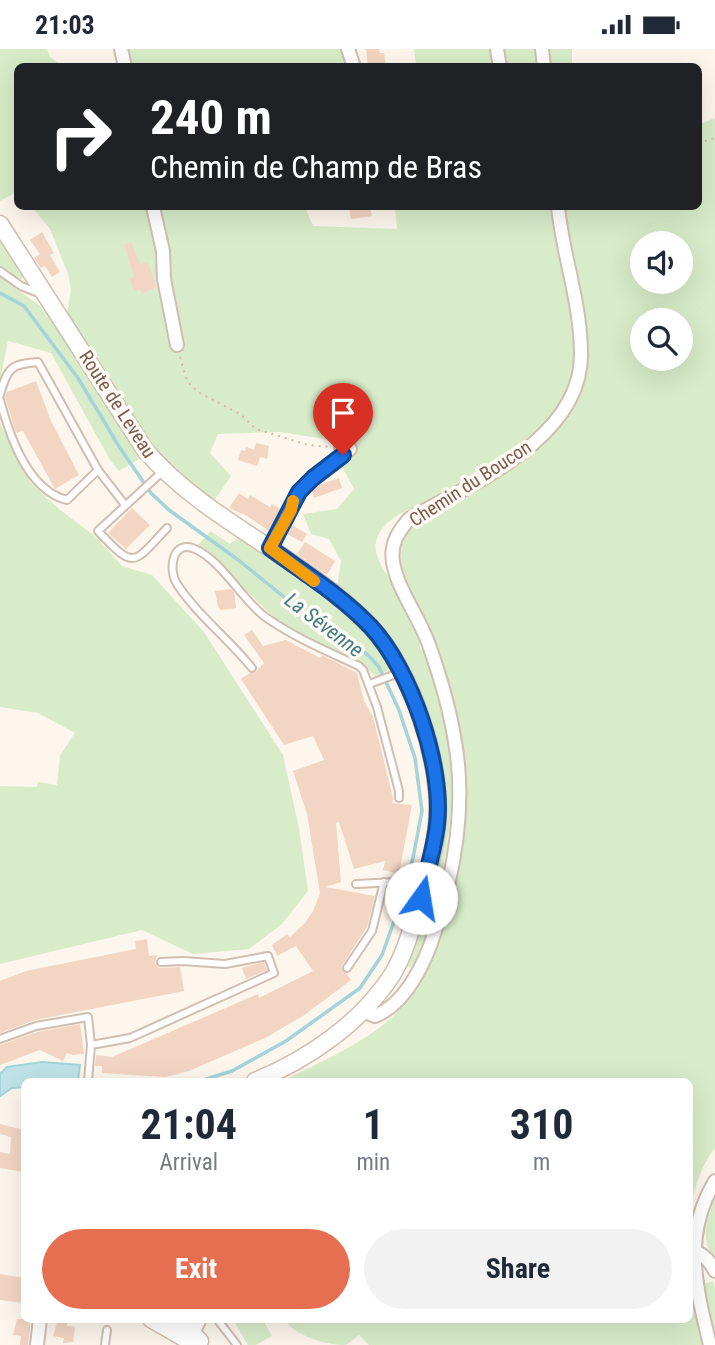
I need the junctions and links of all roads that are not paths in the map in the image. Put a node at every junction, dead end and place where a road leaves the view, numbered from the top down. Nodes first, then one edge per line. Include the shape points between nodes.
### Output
1 (154, 210) edge
2 (549, 210) edge
3 (558, 210) edge
4 (559, 222) junction
5 (0, 224) edge
6 (0, 271) edge
7 (48, 297) junction
8 (177, 345) road end
9 (0, 397) edge
10 (341, 447) road end
11 (98, 470) junction
12 (164, 471) junction
13 (125, 505) junction
14 (167, 528) dead end
15 (270, 548) junction
16 (252, 668) dead end
17 (397, 674) junction
18 (369, 684) junction
19 (399, 798) dead end
20 (384, 882) junction
21 (356, 884) dead end
22 (417, 887) junction
23 (161, 962) dead end
24 (347, 968) dead end
25 (363, 1011) junction
26 (0, 1039) edge
27 (91, 1045) junction
28 (88, 1078) edge
29 (262, 1078) edge
30 (715, 1181) edge
31 (694, 1251) junction
32 (715, 1271) edge
33 (40, 1323) edge
34 (162, 1323) edge
35 (180, 1323) edge
36 (220, 1323) edge
37 (107, 1331) dead end
38 (198, 1336) edge
39 (37, 1345) edge
40 (105, 1345) edge
41 (237, 1345) edge
42 (710, 1345) edge

1 - 8 street
2 - 4 street
3 - 4 street, Chemin du Boucon
4 - 25 street, Chemin du Boucon via 581,353 574,390 540,438 504,465 409,519 393,544 396,574 429,645 456,743 460,787 457,829 431,945 407,989 393,1004 375,1016
5 - 7 street, Route de Leveau
6 - 7 lane
7 - 12 street, Route de Leveau via 145,450
9 - 11 lane via 22,456 48,492 67,500
9 - 11 lane via 9,370 38,362
10 - 15 street via 350,449 299,492
11 - 13 lane
12 - 13 lane
12 - 15 street, Route de Leveau
13 - 14 lane via 98,531 125,558 141,556
15 - 17 street, Route de Leveau via 358,614 383,641
16 - 18 lane via 174,579 172,561 180,550 194,548 263,615 359,666
17 - 18 lane
17 - 22 street, Route de Leveau via 428,743 437,786 437,824
18 - 19 lane
20 - 21 lane
20 - 22 lane
20 - 24 lane via 372,931
22 - 25 street, Route de Leveau via 405,950
23 - 27 lane via 225,964 268,955 274,972 130,1038
25 - 29 street, Route de Leveau via 307,1054
26 - 27 lane via 36,1026 88,1017
27 - 28 lane
30 - 31 street via 699,1218
31 - 32 street
31 - 42 street via 696,1287
33 - 39 street
34 - 38 street
35 - 38 street
36 - 41 lane
37 - 40 lane

